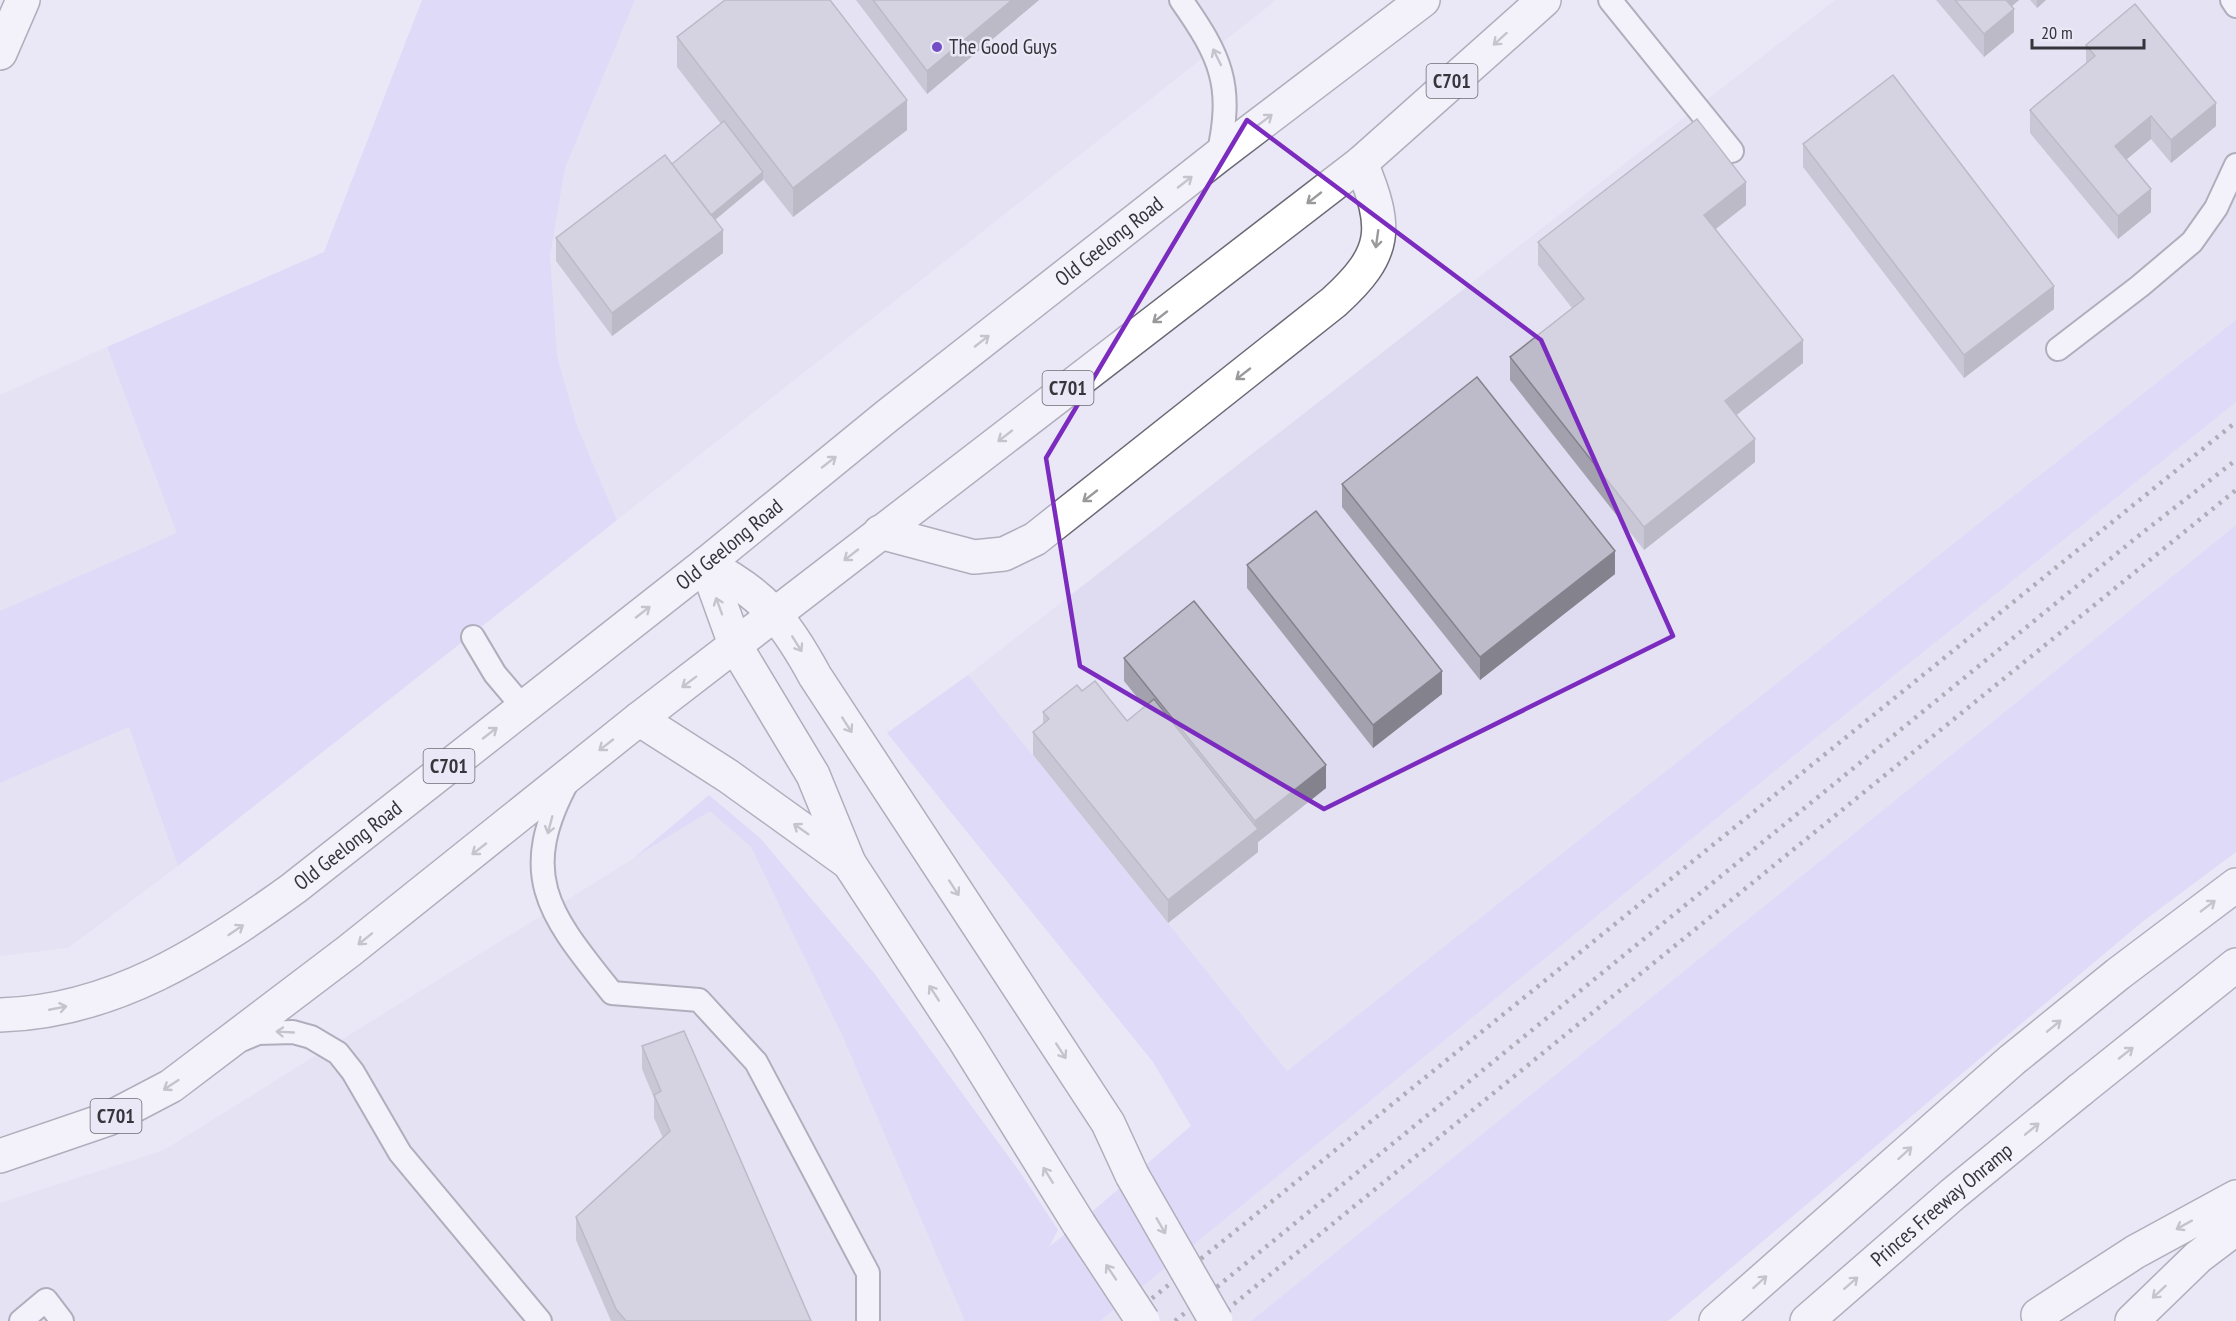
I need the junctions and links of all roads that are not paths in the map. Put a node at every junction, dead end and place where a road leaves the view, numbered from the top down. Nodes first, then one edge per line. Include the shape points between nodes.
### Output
1 (23, 0) edge
2 (1181, 0) edge
3 (1423, 0) edge
4 (1544, 0) edge
5 (1610, 0) edge
6 (2232, 0) edge
7 (2236, 6) edge
8 (0, 53) edge
9 (1732, 151) dead end
10 (1218, 156) junction
11 (1361, 163) junction
12 (2236, 165) edge
13 (2058, 349) dead end
14 (880, 532) junction
15 (706, 564) junction
16 (776, 615) junction
17 (473, 637) dead end
18 (736, 647) junction
19 (523, 707) junction
20 (639, 719) junction
21 (573, 772) junction
22 (849, 863) junction
23 (2236, 885) edge
24 (2236, 965) edge
25 (0, 1015) edge
26 (219, 1051) junction
27 (0, 1156) edge
28 (2236, 1197) edge
29 (2236, 1228) edge
30 (1220, 1318) edge
31 (2033, 1318) edge
32 (21, 1321) edge
33 (62, 1321) edge
34 (540, 1321) edge
35 (868, 1321) edge
36 (1143, 1321) edge
37 (1716, 1321) edge
38 (1807, 1321) edge
39 (2132, 1321) edge

1 - 8 main road
10 -> 2 lane via 1225,107 1221,67 1207,36
10 -> 3 main road, Old Geelong Road / C701
4 -> 11 main road, C701
5 - 9 lane
6 - 7 lane
15 -> 10 main road, Old Geelong Road / C701 via 783,498
11 -> 14 main road, C701
11 -> 14 main road via 1376,198 1379,220 1376,250 1359,278 1334,302 1035,539 1004,554 974,557
12 - 13 lane via 2216,208 2192,242
14 -> 16 main road, C701
15 - 16 main road via 748,588
18 -> 15 main road
19 -> 15 main road, Old Geelong Road / C701
16 - 18 main road, C701
16 -> 30 main road, bridge via 1108,1123 1131,1175
17 - 19 lane via 495,674
18 -> 20 main road, C701
18 - 22 main road via 813,775
25 -> 19 main road, Old Geelong Road / C701 via 71,1006 129,988 187,961 294,888
20 -> 21 main road, C701
22 -> 20 main road via 728,776
21 -> 26 main road, C701
21 -> 35 lane via 553,811 544,865 544,890 563,929 612,993 699,1000 756,1062 868,1273
36 -> 22 main road, bridge
37 -> 23 main road via 2012,1060
38 -> 24 main road, Princes Freeway Onramp via 1953,1194
26 -> 27 main road, C701 via 135,1107 85,1129
34 -> 26 lane via 400,1153 338,1053 293,1032 258,1034
28 -> 31 main road via 2136,1252
29 -> 39 main road via 2183,1270
32 - 33 lane via 46,1300

